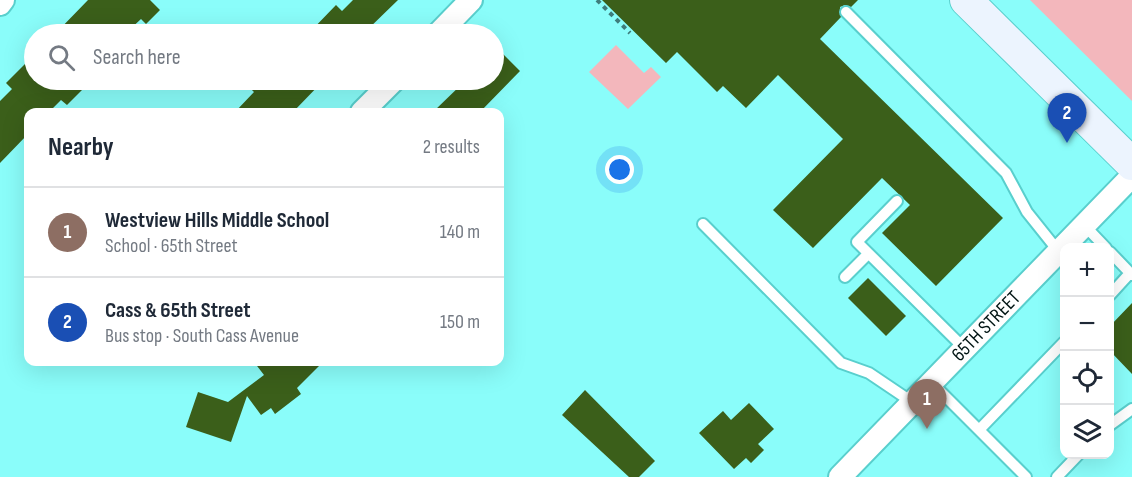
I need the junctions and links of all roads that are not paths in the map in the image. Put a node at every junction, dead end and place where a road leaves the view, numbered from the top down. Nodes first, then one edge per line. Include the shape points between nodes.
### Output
1 (3, 0) edge
2 (471, 0) edge
3 (966, 0) edge
4 (0, 4) edge
5 (846, 12) dead end
6 (991, 14) edge
7 (448, 24) edge
8 (384, 90) edge
9 (366, 108) edge
10 (1132, 164) edge
11 (1132, 176) edge
12 (897, 201) dead end
13 (703, 224) dead end
14 (1085, 226) junction
15 (1101, 243) edge
16 (1059, 252) junction
17 (868, 254) junction
18 (1114, 256) edge
19 (1131, 274) edge
20 (845, 277) dead end
21 (1114, 291) edge
22 (1060, 347) edge
23 (965, 349) junction
24 (932, 383) junction
25 (912, 402) junction
26 (1132, 409) edge
27 (1114, 422) edge
28 (979, 430) junction
29 (1074, 459) edge
30 (840, 477) edge
31 (1026, 477) edge
32 (1057, 477) edge

1 - 4 street
2 - 7 street
3 - 6 main road
5 - 16 lane via 1006,173 1027,212
6 - 10 main road
8 - 9 street
11 - 14 street, 65TH STREET
12 - 17 lane via 857,242
13 - 25 lane via 841,363 869,373
14 - 15 lane
14 - 16 street, 65TH STREET
16 - 23 street, 65TH STREET
17 - 20 lane
17 - 23 lane
18 - 19 lane
19 - 21 lane
22 - 28 lane
23 - 24 street, 65TH STREET
24 - 25 street, 65TH STREET
24 - 28 lane
25 - 30 street, 65TH STREET
26 - 27 lane
28 - 31 lane
29 - 32 lane

